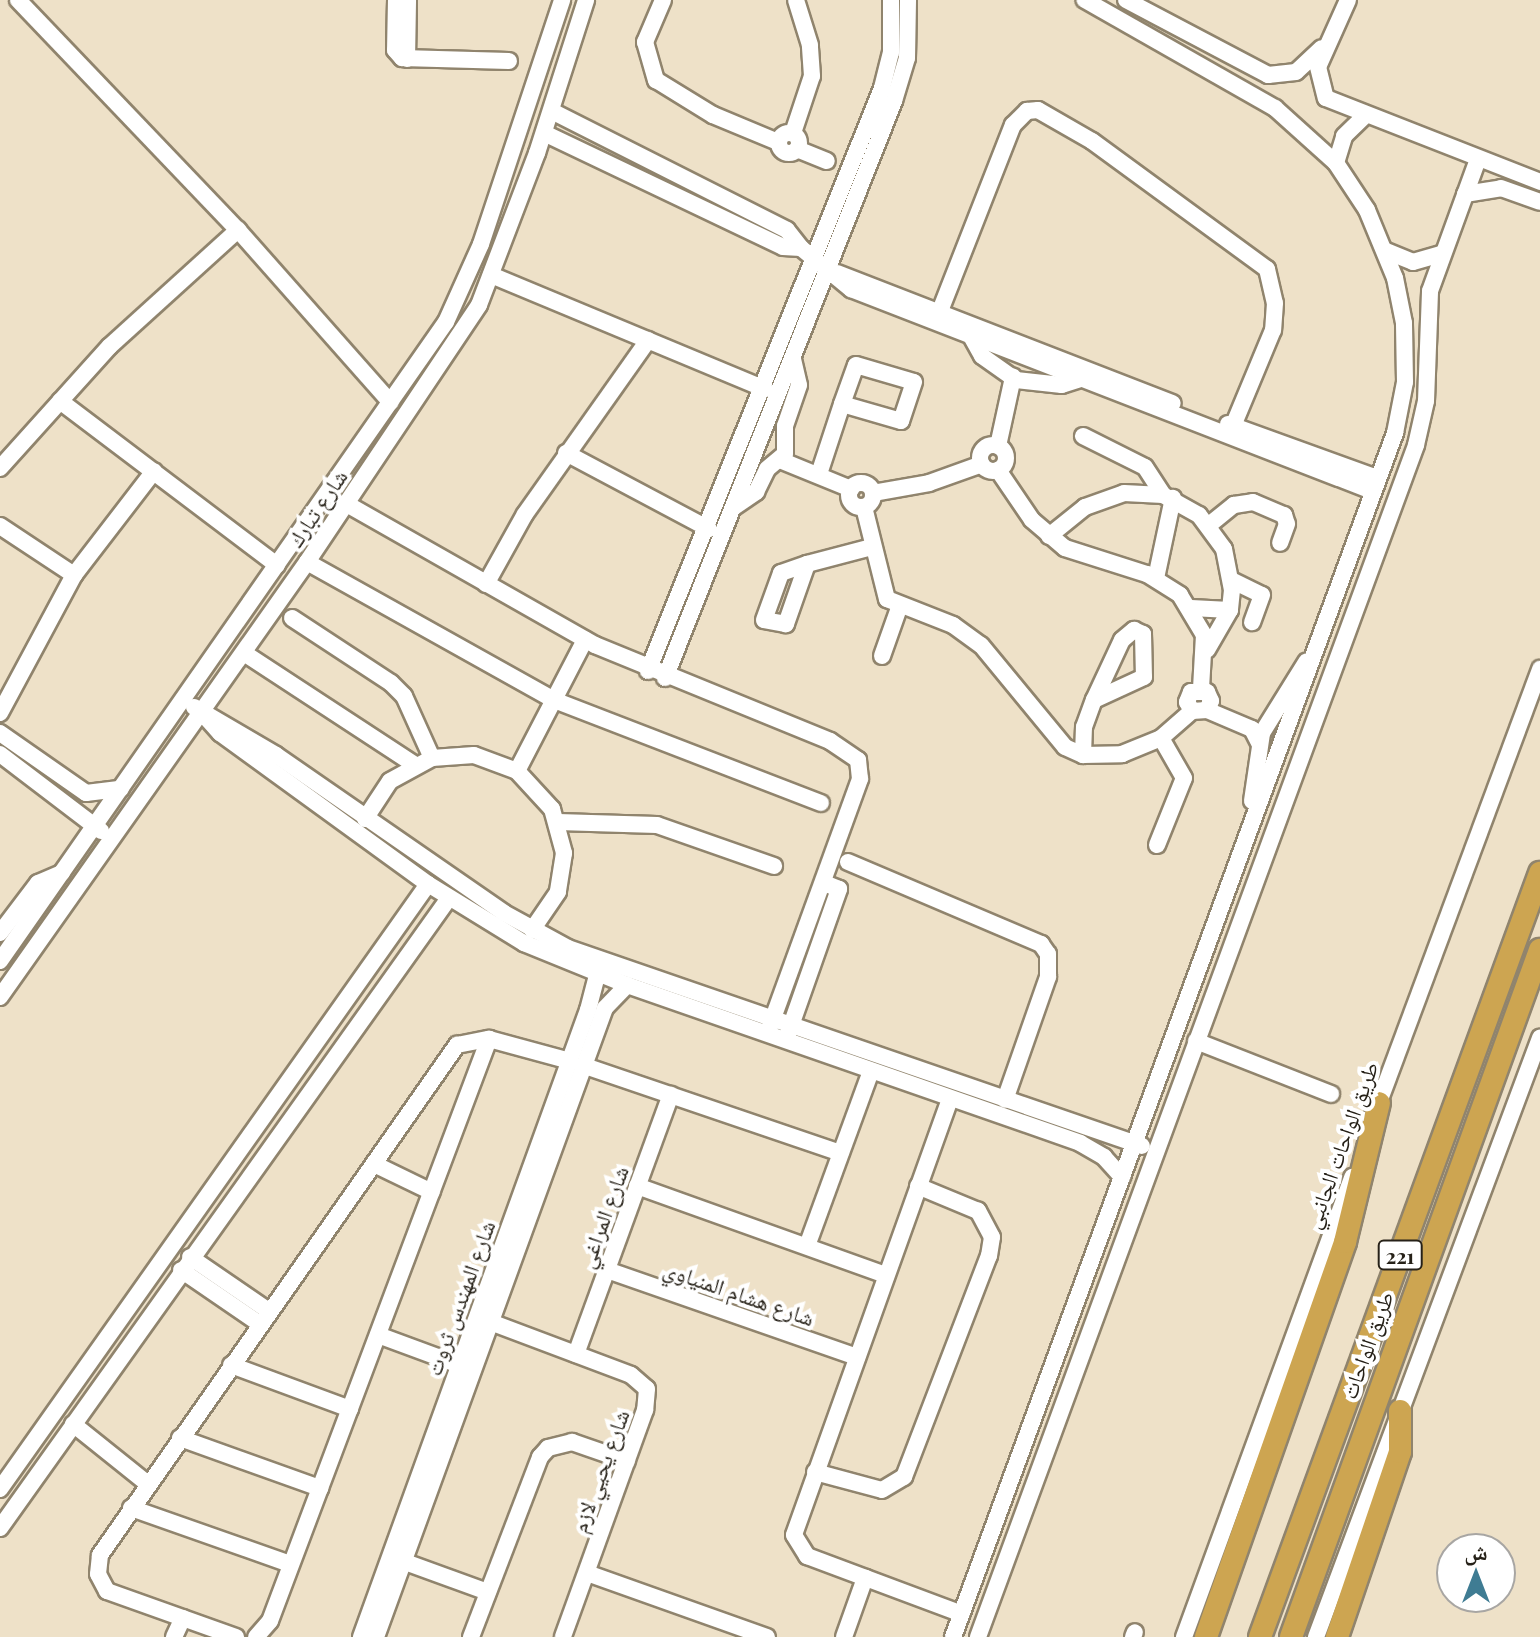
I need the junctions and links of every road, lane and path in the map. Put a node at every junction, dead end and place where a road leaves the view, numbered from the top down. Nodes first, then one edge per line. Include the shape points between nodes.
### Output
1 (18, 0) edge
2 (396, 0) edge
3 (408, 0) edge
4 (586, 0) edge
5 (663, 0) edge
6 (796, 0) edge
7 (891, 0) edge
8 (908, 0) edge
9 (1085, 0) edge
10 (1126, 0) edge
11 (1348, 0) edge
12 (560, 7) edge
13 (579, 22) junction
14 (1323, 47) junction
15 (407, 59) junction
16 (509, 61) dead end
17 (551, 111) junction
18 (1364, 117) junction
19 (544, 133) junction
20 (789, 141) junction
21 (514, 145) junction
22 (537, 153) junction
23 (1478, 159) junction
24 (827, 161) dead end
25 (1336, 163) junction
26 (1540, 182) edge
27 (1465, 194) junction
28 (708, 201) junction
29 (1540, 202) edge
30 (238, 230) junction
31 (485, 233) junction
32 (505, 241) junction
33 (1386, 251) junction
34 (807, 253) junction
35 (1441, 254) junction
36 (829, 271) junction
37 (491, 275) junction
38 (940, 311) junction
39 (971, 336) junction
40 (1426, 339) junction
41 (648, 340) junction
42 (1405, 341) junction
43 (793, 359) junction
44 (1080, 379) junction
45 (1019, 380) junction
46 (765, 389) junction
47 (60, 401) junction
48 (390, 402) junction
49 (842, 404) junction
50 (763, 414) junction
51 (1233, 426) junction
52 (1083, 436) dead end
53 (1268, 444) junction
54 (566, 453) junction
55 (783, 453) junction
56 (990, 467) junction
57 (0, 468) edge
58 (154, 471) junction
59 (812, 471) junction
60 (1375, 484) junction
61 (1168, 496) junction
62 (868, 500) junction
63 (345, 503) junction
64 (734, 507) junction
65 (1209, 525) junction
66 (0, 526) edge
67 (709, 529) junction
68 (1049, 536) junction
69 (1280, 543) dead end
70 (872, 547) junction
71 (307, 562) junction
72 (807, 564) dead end
73 (277, 565) junction
74 (74, 575) junction
75 (1156, 578) junction
76 (1231, 580) junction
77 (486, 584) junction
78 (258, 595) junction
79 (276, 607) junction
80 (899, 608) junction
81 (1191, 608) junction
82 (1230, 610) junction
83 (292, 618) dead end
84 (1252, 622) dead end
85 (585, 640) junction
86 (1316, 648) junction
87 (1207, 650) junction
88 (244, 653) junction
89 (882, 656) dead end
90 (1540, 669) edge
91 (648, 671) junction
92 (665, 678) junction
93 (184, 700) junction
94 (554, 700) junction
95 (1094, 700) dead end
96 (1203, 703) junction
97 (201, 711) junction
98 (0, 713) edge
99 (1271, 716) junction
100 (0, 733) edge
101 (1161, 738) junction
102 (1259, 743) junction
103 (0, 754) edge
104 (1083, 755) junction
105 (432, 758) junction
106 (415, 765) junction
107 (517, 771) junction
108 (121, 789) junction
109 (821, 803) dead end
110 (365, 819) junction
111 (558, 822) junction
112 (94, 825) junction
113 (1251, 825) junction
114 (110, 838) junction
115 (1157, 845) dead end
116 (848, 862) dead end
117 (774, 866) dead end
118 (62, 873) junction
119 (1540, 873) edge
120 (428, 884) junction
121 (832, 886) junction
122 (449, 898) junction
123 (532, 930) junction
124 (0, 933) edge
125 (1209, 934) junction
126 (1233, 941) junction
127 (1540, 950) edge
128 (0, 961) edge
129 (599, 968) junction
130 (627, 985) junction
131 (0, 997) edge
132 (598, 1005) junction
133 (770, 1027) junction
134 (788, 1033) junction
135 (1540, 1038) edge
136 (489, 1039) junction
137 (1196, 1041) junction
138 (577, 1063) junction
139 (871, 1071) junction
140 (1331, 1094) dead end
141 (671, 1095) junction
142 (950, 1099) junction
143 (1005, 1100) junction
144 (1379, 1103) junction
145 (1134, 1143) junction
146 (1155, 1150) junction
147 (841, 1153) junction
148 (374, 1164) junction
149 (1122, 1177) junction
150 (637, 1186) junction
151 (918, 1186) junction
152 (432, 1192) junction
153 (807, 1246) junction
154 (185, 1263) junction
155 (607, 1270) junction
156 (886, 1275) junction
157 (264, 1318) junction
158 (493, 1323) junction
159 (378, 1335) junction
160 (477, 1341) junction
161 (576, 1354) junction
162 (857, 1357) junction
163 (91, 1360) junction
164 (1053, 1361) junction
165 (231, 1365) junction
166 (459, 1365) junction
167 (1077, 1370) junction
168 (109, 1374) junction
169 (350, 1409) junction
170 (1400, 1411) junction
171 (73, 1424) junction
172 (180, 1438) junction
173 (627, 1461) junction
174 (815, 1472) junction
175 (148, 1484) junction
176 (320, 1488) junction
177 (0, 1489) edge
178 (131, 1508) junction
179 (0, 1528) edge
180 (405, 1562) junction
181 (290, 1564) junction
182 (587, 1573) junction
183 (865, 1578) junction
184 (488, 1592) junction
185 (962, 1614) junction
186 (183, 1618) junction
187 (174, 1637) edge
188 (236, 1637) edge
189 (256, 1637) edge
190 (361, 1637) edge
191 (376, 1637) edge
192 (471, 1637) edge
193 (563, 1637) edge
194 (767, 1637) edge
195 (844, 1637) edge
196 (953, 1637) edge
197 (978, 1637) edge
198 (1184, 1637) edge
199 (1206, 1637) edge
200 (1260, 1637) edge
201 (1291, 1637) edge
202 (1316, 1637) edge
203 (1337, 1637) edge

1 - 30 street
2 - 15 street via 395,50
3 - 15 street
4 - 13 street, شارع تبارك
5 - 20 street via 645,42 656,80 713,115
6 - 20 street via 810,45 812,76
7 - 34 street via 891,53 882,88
8 - 36 street via 902,80
9 - 25 street via 1275,108
10 - 14 street via 1268,75 1296,72
11 - 14 street
12 - 13 street
12 - 21 street, شارع تبارك
13 - 17 street, شارع تبارك
14 - 18 street via 1317,75 1321,91 1332,103
15 - 16 street
17 - 19 street, شارع تبارك
17 - 28 street
18 - 23 street
18 - 25 street via 1344,136
19 - 22 street, شارع تبارك
19 - 28 street
20 - 24 street
21 - 22 street
21 - 31 street, شارع تبارك
22 - 32 street, شارع تبارك
23 - 26 street
23 - 27 street
25 - 33 street
27 - 29 street via 1501,188
27 - 35 street
28 - 34 street via 783,247
30 - 47 street via 165,293
30 - 48 street
31 - 32 street
31 - 48 street, شارع تبارك via 446,322
32 - 37 street, شارع تبارك
33 - 35 street via 1413,262
33 - 42 street
34 - 36 street
34 - 46 street
35 - 40 street via 1427,306
36 - 38 street
36 - 39 street via 851,289
36 - 43 street
37 - 41 street
37 - 63 street, شارع تبارك via 443,363
38 - 51 street
38 - 51 street via 1013,125 1027,111 1038,110 1092,141 1267,269 1274,292 1273,330
39 - 44 street
39 - 45 street via 982,356
40 - 42 street
40 - 126 street via 1426,401 1416,445
41 - 46 street
41 - 54 street
42 - 60 street via 1401,412
43 - 50 street
43 - 55 street via 799,385 785,426
44 - 45 street via 1062,385
44 - 53 street
45 - 56 street via 998,446 1006,459
46 - 50 street
47 - 57 street
47 - 58 street
48 - 73 street, شارع تبارك
49 - 49 street via 859,364 914,382 901,421
49 - 59 street
50 - 64 street
50 - 67 street
51 - 53 street
52 - 61 street via 1145,467
53 - 60 street
54 - 67 street
54 - 77 street
55 - 59 street
55 - 64 street via 754,494
56 - 62 street
56 - 68 street
58 - 73 street
58 - 74 street
59 - 62 street via 851,489 863,484
60 - 86 street
61 - 65 street
61 - 68 street via 1102,498
61 - 75 street
62 - 70 street
63 - 71 street, شارع تبارك
63 - 77 street
64 - 92 street
65 - 69 street via 1234,505 1253,502 1286,519
65 - 76 street via 1224,549
66 - 74 street
67 - 91 street
68 - 75 street via 1083,557
70 - 72 street
70 - 80 street via 882,590
71 - 79 street, شارع تبارك
71 - 94 street
73 - 78 street, شارع تبارك
74 - 98 street
75 - 81 street
76 - 82 street
76 - 84 street via 1262,595
77 - 85 street via 572,625
78 - 79 street
78 - 93 street, شارع تبارك
79 - 88 street, شارع تبارك
80 - 89 street
80 - 104 street via 968,634 1001,665 1052,737
81 - 82 street
81 - 87 street
82 - 87 street
83 - 105 street via 404,696
85 - 91 street
85 - 94 street
86 - 99 street
86 - 113 street
87 - 96 street
88 - 97 street, شارع تبارك
88 - 106 street
90 - 144 street, طريق الواحات الجانبي
91 - 92 street
92 - 121 street via 830,741 858,760 860,779
93 - 97 street
93 - 108 street, شارع تبارك
94 - 107 street
94 - 109 street
95 - 104 street via 1082,736
96 - 99 street via 1256,720
96 - 101 street
96 - 102 street via 1252,729
97 - 110 street via 225,721
97 - 114 street, شارع تبارك
97 - 120 street via 220,733
99 - 102 street
100 - 108 street via 86,793
101 - 104 street via 1122,754
101 - 115 street via 1184,778
102 - 113 street
103 - 112 street
105 - 106 street
105 - 107 street via 474,755
106 - 110 street via 380,792
107 - 111 street via 545,797
108 - 112 street, شارع تبارك
110 - 123 street
111 - 117 street via 657,825
111 - 123 street via 564,853 561,881 548,912
112 - 114 street
112 - 118 street, شارع تبارك
113 - 125 street
114 - 131 street, شارع تبارك
116 - 143 street via 1041,944 1048,954 1048,977
118 - 124 street via 38,883
118 - 128 street, شارع تبارك
119 - 200 highway, طريق الواحات / 221
120 - 122 street
120 - 163 street
121 - 133 street
121 - 134 street
122 - 129 street via 524,943
122 - 154 street
123 - 129 street
125 - 126 street
125 - 145 street
126 - 137 street
127 - 201 highway, طريق الواحات / 221
129 - 130 street
129 - 132 street, شارع المهندس ثروت
129 - 133 street
130 - 132 street, شارع المهندس ثروت
130 - 133 street
132 - 138 street, شارع المهندس ثروت
133 - 134 street
134 - 139 street
134 - 143 street
135 - 170 street
136 - 138 street
136 - 148 street via 467,1040 449,1053
136 - 152 street
137 - 140 street
137 - 146 street
138 - 141 street
138 - 158 street, شارع المهندس ثروت
138 - 160 street, شارع المهندس ثروت
139 - 142 street
139 - 147 street
141 - 147 street
141 - 150 street, شارع المراغي
142 - 149 street via 1080,1143 1104,1157
142 - 151 street
143 - 145 street
144 - 198 street, طريق الواحات الجانبي
144 - 199 highway via 1349,1230
145 - 146 street
145 - 149 street
146 - 167 street
147 - 153 street
148 - 152 street
148 - 157 street
149 - 164 street
150 - 153 street
150 - 155 street, شارع المراغي
151 - 156 street
151 - 174 street via 978,1211 990,1227 989,1256 904,1477 882,1490
152 - 159 street
153 - 156 street
154 - 157 street
154 - 168 street
155 - 161 street, شارع المراغي
155 - 162 street, شارع هشام المنياوي
156 - 162 street
157 - 165 street
158 - 160 street, شارع المهندس ثروت
158 - 161 street, شارع يحيي لازم
159 - 166 street
159 - 169 street
160 - 166 street, شارع المهندس ثروت
160 - 180 street, شارع المهندس ثروت
161 - 173 street, شارع يحيي لازم via 631,1375 647,1389
162 - 174 street
163 - 168 street
163 - 177 street
164 - 167 street
164 - 185 street
165 - 169 street
165 - 172 street
166 - 190 street, شارع المهندس ثروت
167 - 197 street
168 - 171 street
169 - 176 street
170 - 202 street
170 - 203 highway via 1400,1452
171 - 175 street
171 - 179 street
172 - 175 street
172 - 176 street
173 - 182 street, شارع يحيي لازم
173 - 184 street via 572,1442 548,1448 535,1468
174 - 183 street via 795,1544 807,1556
175 - 178 street
176 - 181 street
178 - 181 street
178 - 186 street via 100,1555 102,1583 107,1591
180 - 184 street
180 - 191 street, شارع المهندس ثروت
181 - 189 street via 270,1621
182 - 193 street, شارع يحيي لازم
182 - 194 street
183 - 185 street
183 - 195 street
184 - 192 street
185 - 196 street
186 - 187 street
186 - 188 street

